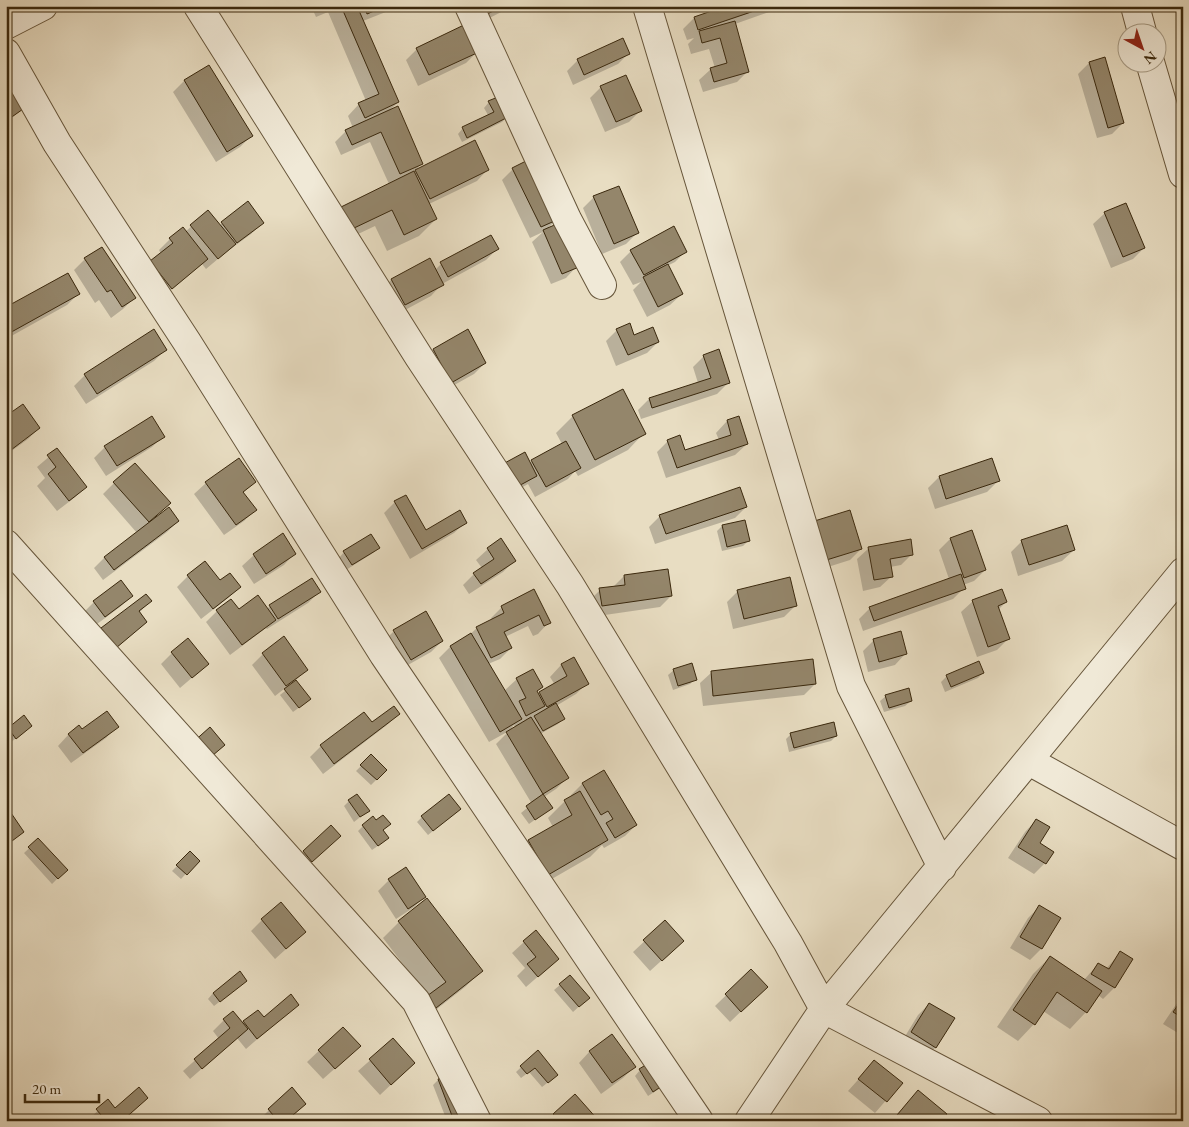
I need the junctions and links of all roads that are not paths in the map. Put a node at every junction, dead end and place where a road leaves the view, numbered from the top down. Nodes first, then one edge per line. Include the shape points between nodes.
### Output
1 (43, 6) edge
2 (198, 6) edge
3 (469, 6) edge
4 (647, 6) edge
5 (1135, 6) edge
6 (1139, 22) edge
7 (6, 25) edge
8 (6, 53) edge
9 (1153, 72) edge
10 (1183, 174) edge
11 (602, 285) dead end
12 (6, 544) edge
13 (1183, 572) edge
14 (1028, 761) junction
15 (1183, 846) edge
16 (942, 867) junction
17 (824, 1009) junction
18 (477, 1121) edge
19 (699, 1121) edge
20 (749, 1121) edge
21 (1038, 1121) edge

1 - 7 street
2 - 17 street via 419,357 570,585 788,943
3 - 11 street via 567,219
4 - 16 street via 851,686
5 - 6 street
8 - 19 street via 57,143 384,655
9 - 10 street
12 - 18 street via 416,1001
13 - 14 street
14 - 15 street
14 - 16 street
16 - 17 street
17 - 20 street
17 - 21 street

